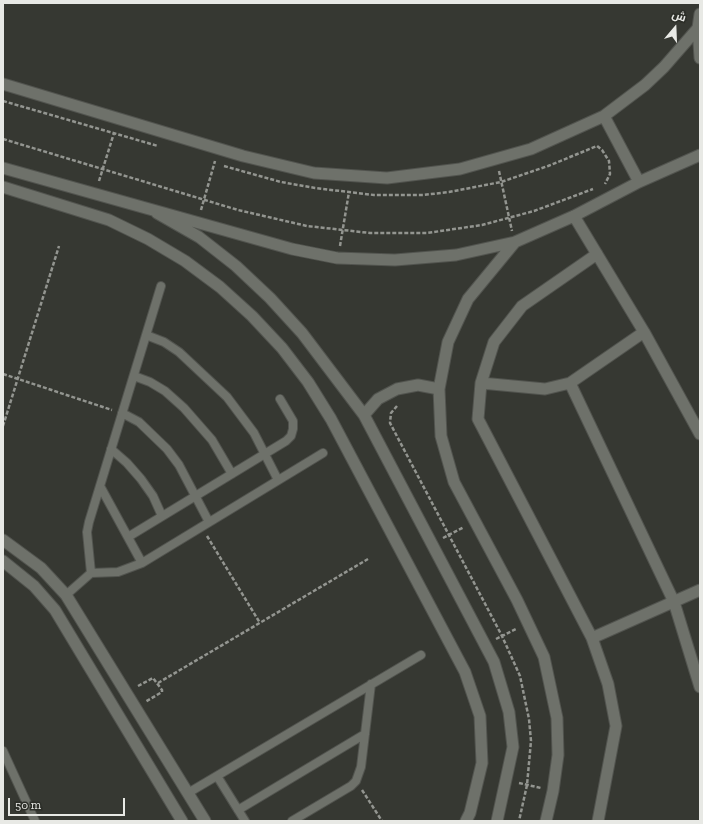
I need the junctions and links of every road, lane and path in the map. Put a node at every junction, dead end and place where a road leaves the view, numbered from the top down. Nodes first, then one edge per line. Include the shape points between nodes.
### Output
1 (700, 14) edge
2 (698, 28) junction
3 (700, 58) edge
4 (3, 84) edge
5 (604, 116) junction
6 (118, 119) junction
7 (219, 149) junction
8 (700, 155) edge
9 (496, 159) junction
10 (3, 168) edge
11 (352, 175) junction
12 (639, 182) junction
13 (3, 187) edge
14 (95, 195) junction
15 (157, 212) junction
16 (574, 216) junction
17 (198, 223) junction
18 (514, 242) junction
19 (59, 246) dead end
20 (597, 254) junction
21 (338, 258) junction
22 (161, 286) dead end
23 (644, 332) junction
24 (146, 335) junction
25 (3, 374) edge
26 (134, 376) junction
27 (18, 379) junction
28 (480, 383) junction
29 (570, 383) junction
30 (439, 389) junction
31 (280, 399) dead end
32 (401, 402) dead end
33 (122, 413) junction
34 (364, 415) junction
35 (3, 426) edge
36 (700, 434) edge
37 (111, 449) junction
38 (323, 453) dead end
39 (265, 454) junction
40 (232, 474) junction
41 (278, 480) junction
42 (100, 486) junction
43 (196, 495) junction
44 (162, 516) junction
45 (461, 520) dead end
46 (209, 522) junction
47 (470, 524) junction
48 (201, 527) junction
49 (468, 533) dead end
50 (449, 535) junction
51 (128, 537) junction
52 (3, 540) edge
53 (432, 544) junction
54 (368, 559) dead end
55 (3, 561) edge
56 (142, 563) junction
57 (91, 573) junction
58 (700, 590) edge
59 (66, 595) junction
60 (674, 602) junction
61 (260, 623) junction
62 (521, 633) dead end
63 (502, 636) junction
64 (592, 638) junction
65 (485, 644) junction
66 (421, 655) dead end
67 (158, 684) junction
68 (371, 684) junction
69 (700, 687) edge
70 (132, 700) junction
71 (115, 709) junction
72 (365, 734) junction
73 (3, 751) edge
74 (217, 776) junction
75 (507, 780) junction
76 (356, 781) junction
77 (528, 785) junction
78 (553, 791) junction
79 (188, 793) junction
80 (238, 810) junction
81 (174, 815) edge
82 (35, 821) edge
83 (182, 821) edge
84 (206, 821) edge
85 (245, 821) edge
86 (292, 821) edge
87 (382, 821) edge
88 (466, 821) edge
89 (497, 821) edge
90 (519, 821) edge
91 (546, 821) edge
92 (598, 821) edge

1 - 2 street
2 - 3 street
2 - 5 street via 659,72
4 - 6 street
5 - 9 street via 530,149
5 - 12 street
6 - 7 street
6 - 14 path
7 - 11 street via 314,173
7 - 17 path
8 - 12 street
9 - 11 street via 460,169 387,178
9 - 18 path
10 - 14 street
11 - 21 path
12 - 16 street
13 - 88 street via 109,220 185,261 220,287 252,316 282,348 308,382 331,418 465,672 480,716 482,763
14 - 15 street
15 - 17 street
15 - 34 street via 199,237 236,266 270,298 302,332
16 - 18 street
16 - 20 street
17 - 21 street via 292,249
18 - 21 street via 456,254 395,260
18 - 30 street via 468,299 448,342
19 - 27 path
20 - 23 street
20 - 28 street via 522,306 494,342
22 - 24 lane
23 - 29 street
23 - 36 street
24 - 26 lane
24 - 39 lane via 164,342 179,352 227,397 254,433
25 - 27 path
26 - 33 lane
26 - 40 lane via 165,391 184,408 212,440
27 - 33 path
27 - 35 path
28 - 29 street via 545,389
28 - 64 street via 478,419
29 - 60 street
30 - 34 street via 418,385 397,389 378,399
30 - 47 street via 441,436 454,482
31 - 39 lane via 292,421 293,429 286,441
32 - 50 path via 391,413 390,423
33 - 37 lane
33 - 43 lane via 139,422 167,449
34 - 53 street
37 - 42 lane
37 - 44 lane via 142,479
38 - 41 lane
39 - 40 lane
39 - 41 lane
40 - 43 lane
41 - 46 lane
42 - 51 lane
42 - 57 lane via 87,532
43 - 44 lane
43 - 46 lane
44 - 51 lane
45 - 47 path
46 - 48 lane
47 - 49 path
47 - 50 path
47 - 78 street via 517,600 544,657 557,718 558,755
48 - 56 lane
48 - 61 path
50 - 53 path
50 - 63 path
51 - 56 lane
52 - 59 street via 41,568
53 - 65 street
54 - 61 path
55 - 71 street via 34,586 55,610
56 - 57 lane via 118,572
57 - 59 lane
58 - 60 street
59 - 70 street
60 - 64 street
60 - 69 street
61 - 67 path
62 - 63 path via 519,627
63 - 65 path
63 - 77 path via 520,676 530,719
64 - 92 street via 608,684 616,726
65 - 75 street via 494,662 509,712 513,747
66 - 68 lane
67 - 70 path via 155,678 152,678
67 - 70 path via 162,692
68 - 72 lane
68 - 74 lane
70 - 71 street
70 - 79 street
71 - 81 street
72 - 76 lane via 361,767
72 - 80 lane
73 - 82 lane
74 - 79 lane
74 - 80 lane
75 - 77 path
75 - 89 street
76 - 86 lane
76 - 87 path
77 - 78 path
77 - 90 path
78 - 91 street
79 - 84 street
80 - 85 lane
81 - 83 street

